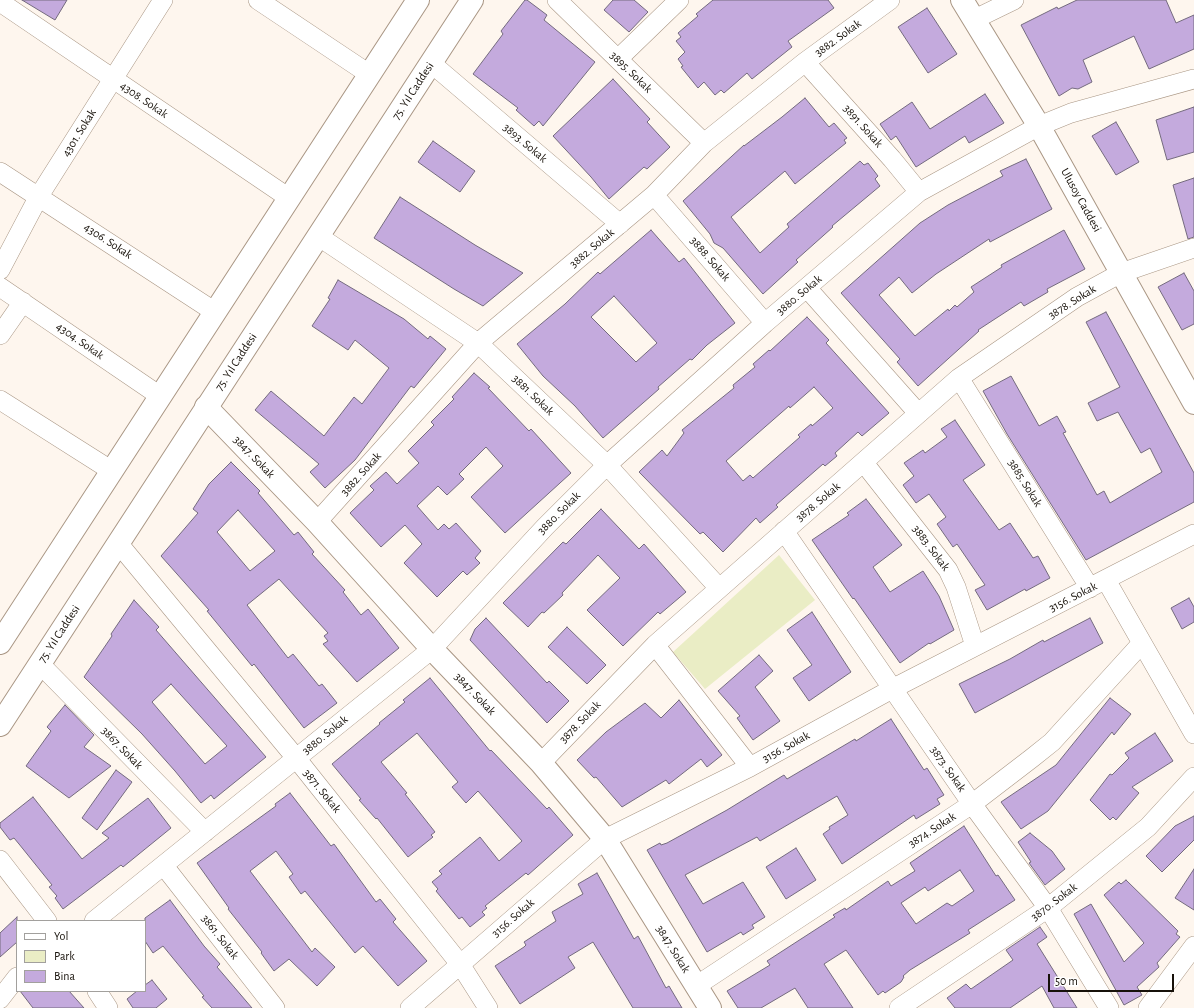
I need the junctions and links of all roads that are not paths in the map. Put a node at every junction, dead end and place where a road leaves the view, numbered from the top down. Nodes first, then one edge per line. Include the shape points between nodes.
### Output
1 (163, 0) edge
2 (258, 0) edge
3 (418, 0) edge
4 (472, 0) edge
5 (557, 0) edge
6 (679, 0) edge
7 (890, 0) edge
8 (962, 0) edge
9 (1014, 0) edge
10 (0, 2) edge
11 (974, 19) junction
12 (618, 59) junction
13 (805, 62) junction
14 (430, 63) junction
15 (369, 74) junction
16 (113, 79) junction
17 (1194, 79) edge
18 (1039, 126) junction
19 (704, 144) junction
20 (0, 172) edge
21 (919, 192) junction
22 (654, 195) junction
23 (39, 196) junction
24 (289, 198) junction
25 (620, 224) junction
26 (318, 236) junction
27 (1194, 248) edge
28 (0, 270) edge
29 (1121, 273) junction
30 (0, 286) edge
31 (807, 288) junction
32 (23, 302) junction
33 (215, 312) junction
34 (765, 323) junction
35 (0, 335) edge
36 (478, 343) junction
37 (959, 378) junction
38 (160, 396) junction
39 (0, 400) edge
40 (1194, 403) edge
41 (206, 407) junction
42 (918, 413) junction
43 (864, 463) junction
44 (607, 465) junction
45 (112, 471) junction
46 (317, 522) junction
47 (784, 531) junction
48 (1194, 534) edge
49 (118, 543) junction
50 (1098, 584) junction
51 (719, 588) junction
52 (0, 643) edge
53 (1142, 644) junction
54 (655, 645) junction
55 (975, 646) junction
56 (432, 649) junction
57 (40, 664) junction
58 (892, 689) junction
59 (0, 724) edge
60 (1194, 734) edge
61 (296, 758) junction
62 (541, 763) junction
63 (750, 767) junction
64 (1194, 777) edge
65 (972, 804) junction
66 (205, 832) junction
67 (605, 839) junction
68 (0, 860) edge
69 (164, 866) junction
70 (1048, 908) junction
71 (46, 920) edge
72 (95, 920) edge
73 (1194, 946) edge
74 (460, 964) junction
75 (16, 978) edge
76 (696, 986) junction
77 (98, 992) edge
78 (0, 998) edge
79 (108, 1008) edge
80 (275, 1008) edge
81 (410, 1008) edge
82 (488, 1008) edge
83 (710, 1008) edge
84 (899, 1008) edge
85 (1109, 1008) edge
86 (1148, 1008) edge

1 - 16 street, 4301. Sokak
2 - 15 street
3 - 15 main road
4 - 14 main road, 75. Yıl Caddesi
5 - 12 street, 3895. Sokak
6 - 12 street
7 - 13 street, 3882. Sokak
8 - 11 main road, Ulusoy Caddesi
9 - 11 street
10 - 16 street, 4308. Sokak
11 - 18 main road, Ulusoy Caddesi
12 - 19 street, 3895. Sokak
13 - 19 street, 3882. Sokak
13 - 21 street, 3891. Sokak
14 - 25 street, 3893. Sokak
14 - 26 main road, 75. Yıl Caddesi
15 - 24 main road
16 - 23 street, 4301. Sokak
16 - 24 street, 4308. Sokak
17 - 18 street, 3880. Sokak via 1071,113
18 - 21 street, 3880. Sokak
18 - 29 main road, Ulusoy Caddesi
19 - 22 street, 3882. Sokak
20 - 23 street, 4306. Sokak
21 - 31 street, 3880. Sokak
22 - 25 street, 3882. Sokak
22 - 34 street, 3888. Sokak
23 - 28 street, 4301. Sokak
23 - 33 street, 4306. Sokak
24 - 33 main road
25 - 36 street, 3882. Sokak
26 - 36 street, 3881. Sokak
26 - 41 main road, 75. Yıl Caddesi
27 - 29 street, 3878. Sokak
29 - 37 street, 3878. Sokak via 1077,297
29 - 40 main road, Ulusoy Caddesi
30 - 32 street, 4304. Sokak
31 - 34 street, 3880. Sokak
31 - 42 street
32 - 35 street
32 - 38 street, 4304. Sokak
33 - 38 main road
34 - 44 street, 3880. Sokak
36 - 44 street, 3881. Sokak
36 - 46 street, 3882. Sokak
37 - 42 street, 3878. Sokak
37 - 50 street, 3885. Sokak
38 - 45 main road
39 - 45 street
41 - 46 main road, 3847. Sokak
41 - 49 main road, 75. Yıl Caddesi
42 - 43 street, 3878. Sokak
43 - 47 street, 3878. Sokak
43 - 55 street, 3883. Sokak via 948,570
44 - 51 street, 3881. Sokak
44 - 56 street, 3880. Sokak via 545,527
45 - 52 main road
46 - 56 main road, 3847. Sokak
47 - 51 street, 3878. Sokak
47 - 58 street, 3873. Sokak
48 - 50 street, 3156. Sokak
49 - 57 main road, 75. Yıl Caddesi
49 - 61 street, 3871. Sokak
50 - 53 street, 3885. Sokak
50 - 55 street, 3156. Sokak
51 - 54 street, 3878. Sokak
53 - 60 street, 3885. Sokak
53 - 65 street, 3874. Sokak via 1052,742
54 - 62 street, 3878. Sokak
54 - 63 street
55 - 58 street, 3156. Sokak
56 - 61 street, 3880. Sokak
56 - 62 main road, 3847. Sokak
57 - 59 main road, 75. Yıl Caddesi
57 - 66 street, 3867. Sokak
58 - 63 street, 3156. Sokak
58 - 65 street, 3873. Sokak
61 - 66 street, 3880. Sokak
61 - 74 street, 3871. Sokak
62 - 67 main road, 3847. Sokak
63 - 67 street, 3156. Sokak
64 - 70 street, 3870. Sokak via 1148,827
65 - 70 street, 3873. Sokak
65 - 76 street, 3874. Sokak
66 - 69 street, 3880. Sokak
67 - 74 street, 3156. Sokak
67 - 76 main road, 3847. Sokak
68 - 71 street
69 - 72 street, 3880. Sokak
69 - 80 street, 3861. Sokak
70 - 84 street, 3870. Sokak
70 - 85 street, 3873. Sokak
73 - 86 street
74 - 81 street, 3156. Sokak
74 - 82 street, 3871. Sokak
75 - 78 street
76 - 83 main road, 3847. Sokak
77 - 79 street

